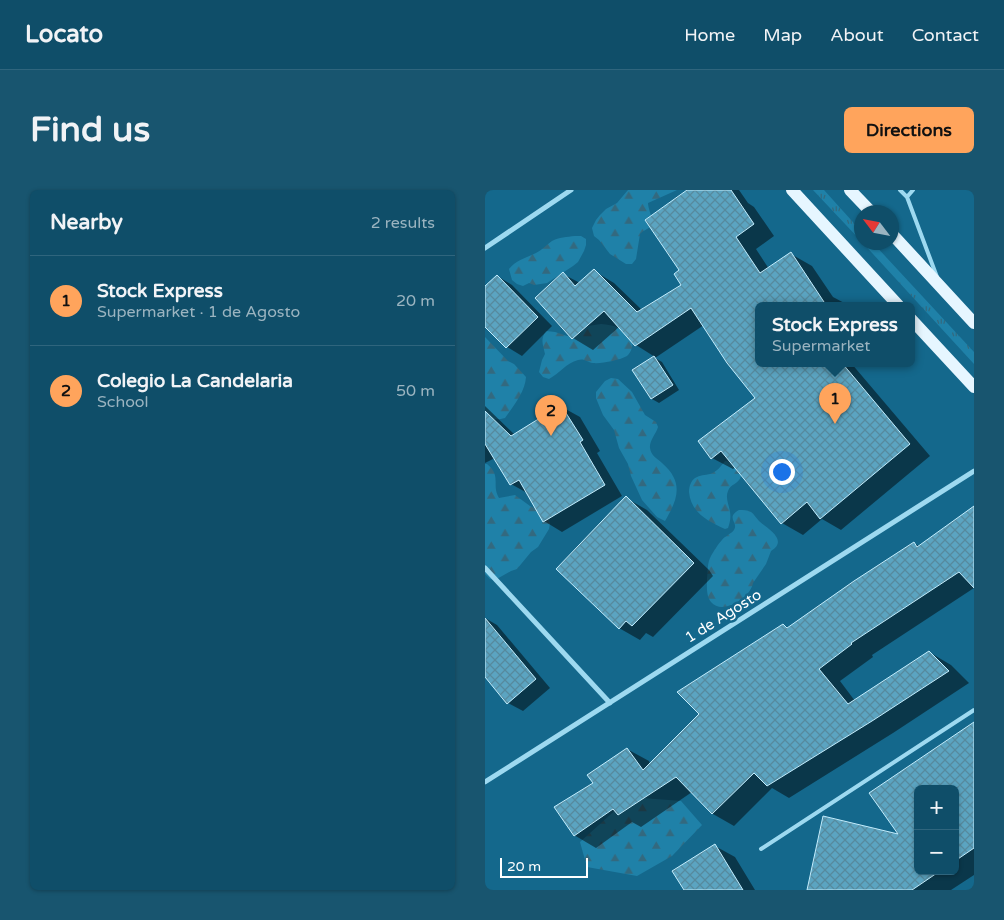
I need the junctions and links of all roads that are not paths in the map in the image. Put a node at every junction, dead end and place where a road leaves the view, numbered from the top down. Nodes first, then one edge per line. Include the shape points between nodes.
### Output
1 (571, 190) edge
2 (792, 190) edge
3 (850, 190) edge
4 (900, 190) edge
5 (913, 190) edge
6 (907, 197) junction
7 (864, 205) edge
8 (899, 242) edge
9 (485, 248) edge
10 (942, 288) junction
11 (895, 302) edge
12 (915, 323) edge
13 (974, 323) edge
14 (974, 387) edge
15 (974, 471) edge
16 (485, 568) edge
17 (610, 703) junction
18 (974, 710) edge
19 (485, 782) edge
20 (761, 849) dead end

1 - 9 street
2 - 11 main road
3 - 7 main road
4 - 6 lane
5 - 6 lane
6 - 10 lane
8 - 10 main road
10 - 13 main road
12 - 14 main road
15 - 17 street, 1 de Agosto
16 - 17 street
17 - 19 street, 1 de Agosto
18 - 20 lane

